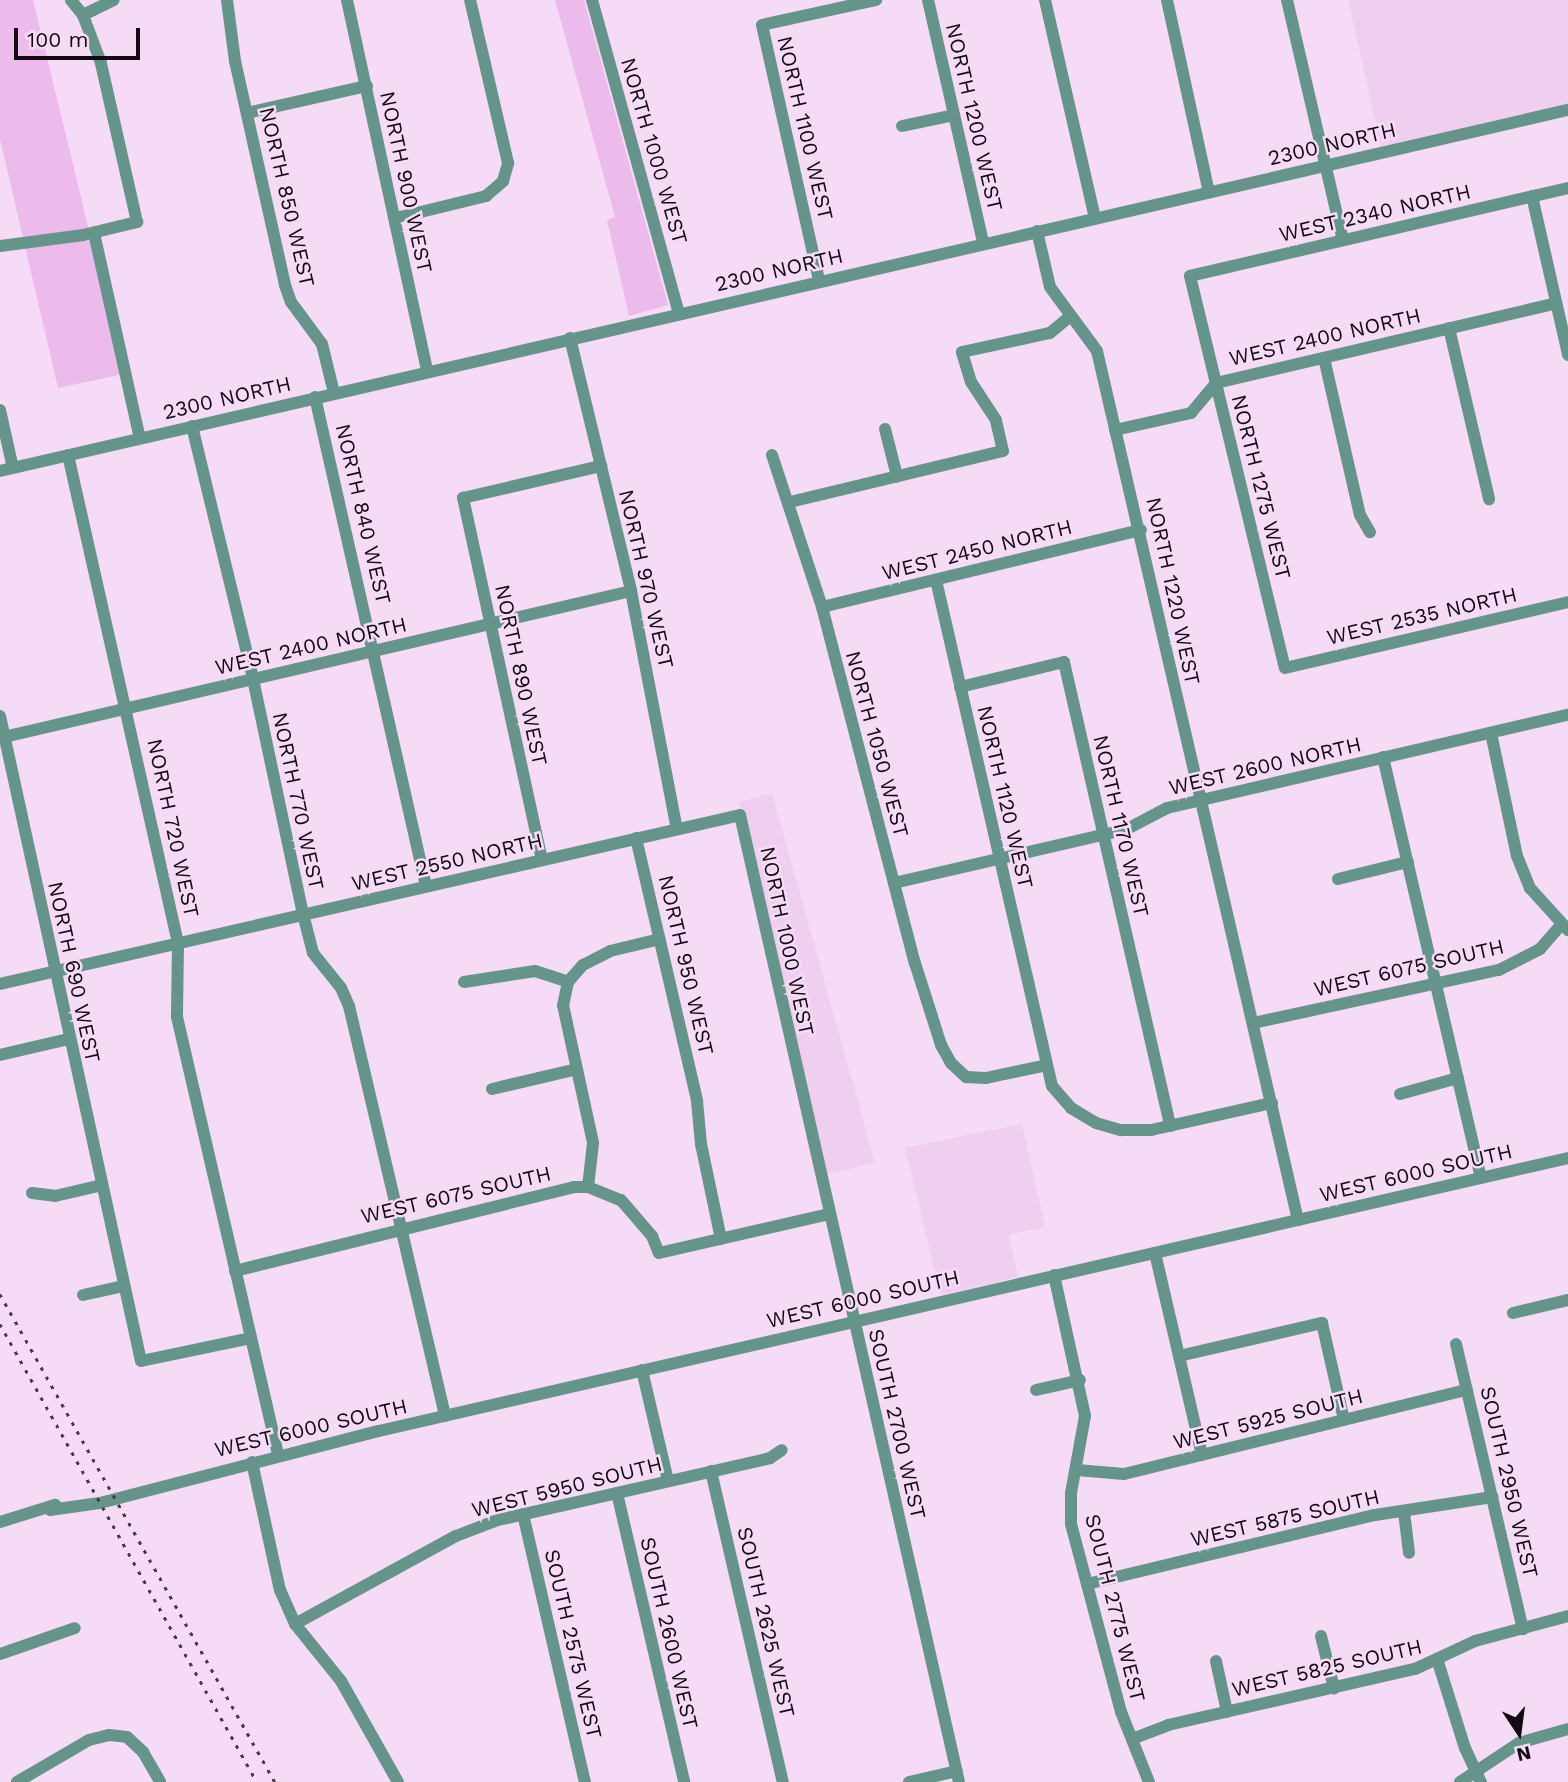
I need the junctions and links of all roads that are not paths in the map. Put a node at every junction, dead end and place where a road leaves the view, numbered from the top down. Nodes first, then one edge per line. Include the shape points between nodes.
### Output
1 (71, 0) edge
2 (114, 0) edge
3 (227, 0) edge
4 (347, 0) edge
5 (470, 0) edge
6 (592, 0) edge
7 (876, 0) edge
8 (928, 0) edge
9 (1045, 0) edge
10 (1167, 0) edge
11 (1287, 0) edge
12 (83, 15) junction
13 (367, 86) junction
14 (1568, 110) edge
15 (247, 113) junction
16 (954, 115) junction
17 (902, 126) dead end
18 (1325, 165) junction
19 (1568, 188) edge
20 (1209, 192) junction
21 (1532, 196) junction
22 (396, 218) junction
23 (1095, 218) junction
24 (1037, 231) junction
25 (94, 233) junction
26 (1343, 240) junction
27 (983, 243) junction
28 (0, 246) edge
29 (1190, 275) joint
30 (819, 280) junction
31 (1556, 303) junction
32 (679, 313) junction
33 (1070, 316) junction
34 (1450, 328) junction
35 (570, 338) junction
36 (1568, 355) edge
37 (1324, 358) junction
38 (427, 371) junction
39 (1216, 383) junction
40 (334, 393) junction
41 (315, 397) junction
42 (0, 410) edge
43 (192, 426) junction
44 (885, 429) dead end
45 (1115, 430) junction
46 (140, 438) junction
47 (68, 455) junction
48 (772, 455) dead end
49 (601, 467) junction
50 (13, 468) junction
51 (0, 471) edge
52 (897, 476) junction
53 (1489, 499) dead end
54 (790, 502) junction
55 (1141, 530) junction
56 (1370, 532) dead end
57 (936, 580) junction
58 (631, 591) junction
59 (1568, 602) edge
60 (822, 607) junction
61 (491, 624) junction
62 (376, 651) junction
63 (1286, 668) joint
64 (253, 679) junction
65 (960, 687) junction
66 (127, 709) junction
67 (1568, 715) edge
68 (0, 716) edge
69 (1491, 733) junction
70 (3, 737) edge
71 (1383, 758) junction
72 (1199, 800) junction
73 (740, 815) joint
74 (677, 829) junction
75 (1103, 834) junction
76 (636, 838) junction
77 (1000, 858) junction
78 (542, 860) junction
79 (1408, 862) junction
80 (1338, 879) dead end
81 (894, 883) junction
82 (426, 886) junction
83 (303, 914) junction
84 (1564, 928) edge
85 (660, 939) junction
86 (178, 943) junction
87 (54, 971) junction
88 (464, 982) dead end
89 (568, 982) junction
90 (1436, 983) junction
91 (0, 984) edge
92 (1253, 1023) junction
93 (69, 1039) junction
94 (0, 1055) edge
95 (1047, 1065) junction
96 (577, 1069) junction
97 (797, 1075) joint
98 (1458, 1078) junction
99 (492, 1089) dead end
100 (1400, 1094) dead end
101 (1272, 1103) junction
102 (1170, 1126) junction
103 (1568, 1158) edge
104 (1481, 1178) junction
105 (102, 1185) junction
106 (588, 1187) junction
107 (32, 1193) dead end
108 (829, 1214) junction
109 (1298, 1220) junction
110 (401, 1227) junction
111 (721, 1239) junction
112 (1155, 1253) junction
113 (235, 1271) junction
114 (1054, 1275) junction
115 (124, 1286) junction
116 (83, 1295) dead end
117 (1568, 1300) edge
118 (1513, 1313) dead end
119 (854, 1320) junction
120 (251, 1338) junction
121 (1457, 1344) dead end
122 (1179, 1356) junction
123 (642, 1370) junction
124 (1080, 1380) junction
125 (1036, 1390) dead end
126 (1467, 1390) junction
127 (445, 1416) junction
128 (1344, 1420) junction
129 (782, 1450) dead end
130 (1202, 1455) junction
131 (278, 1456) junction
132 (252, 1462) junction
133 (1077, 1470) junction
134 (711, 1471) junction
135 (668, 1481) junction
136 (617, 1493) junction
137 (1493, 1497) junction
138 (1404, 1512) junction
139 (523, 1514) junction
140 (0, 1522) edge
141 (1409, 1553) dead end
142 (1087, 1584) junction
143 (1568, 1616) edge
144 (295, 1624) junction
145 (75, 1628) dead end
146 (1523, 1629) junction
147 (1321, 1636) dead end
148 (0, 1654) edge
149 (1216, 1661) dead end
150 (1438, 1662) junction
151 (1334, 1688) junction
152 (1227, 1712) junction
153 (1568, 1729) edge
154 (1132, 1739) junction
155 (958, 1776) edge
156 (1479, 1777) edge
157 (17, 1782) edge
158 (160, 1782) edge
159 (398, 1782) edge
160 (585, 1782) edge
161 (684, 1782) edge
162 (783, 1782) edge
163 (909, 1782) edge
164 (1149, 1782) edge
165 (1460, 1782) edge

1 - 12 street
2 - 12 street
3 - 15 street, NORTH 850 WEST
4 - 13 street, NORTH 900 WEST
5 - 22 street via 508,163 503,181 486,196
6 - 32 street, NORTH 1000 WEST
7 - 30 street, NORTH 1100 WEST via 762,26
8 - 16 street, NORTH 1200 WEST
9 - 23 street
10 - 20 street
11 - 18 street
12 - 25 street via 101,63 137,222
13 - 15 street
13 - 22 street, NORTH 900 WEST
14 - 18 street, 2300 NORTH
15 - 40 street, NORTH 850 WEST via 285,285 291,302 322,345
16 - 17 street
16 - 27 street, NORTH 1200 WEST
18 - 20 street, 2300 NORTH
18 - 26 street
19 - 21 street, WEST 2340 NORTH
20 - 23 street, 2300 NORTH
21 - 26 street, WEST 2340 NORTH
21 - 31 street
22 - 38 street, NORTH 900 WEST
23 - 24 street, 2300 NORTH
24 - 27 street, 2300 NORTH
24 - 33 street, NORTH 1220 WEST via 1050,287
25 - 28 street
25 - 46 street
26 - 29 street, WEST 2340 NORTH
27 - 30 street, 2300 NORTH
29 - 39 street, NORTH 1275 WEST
30 - 32 street, 2300 NORTH
31 - 34 street, WEST 2400 NORTH
31 - 36 street
32 - 35 street, 2300 NORTH
33 - 45 street, NORTH 1220 WEST via 1097,351
33 - 52 street via 1050,333 962,352 971,382 996,420 1003,451
34 - 37 street, WEST 2400 NORTH
34 - 53 street
35 - 38 street, 2300 NORTH
35 - 49 street, NORTH 970 WEST
37 - 39 street, WEST 2400 NORTH
37 - 56 street via 1360,515
38 - 40 street, 2300 NORTH
39 - 45 street, WEST 2400 NORTH via 1191,413
39 - 63 street, NORTH 1275 WEST
40 - 41 street, 2300 NORTH
41 - 43 street, 2300 NORTH
41 - 62 street, NORTH 840 WEST
42 - 50 street
43 - 46 street, 2300 NORTH
43 - 64 street, NORTH 770 WEST
44 - 52 street
45 - 55 street, NORTH 1220 WEST
46 - 47 street, 2300 NORTH
47 - 50 street, 2300 NORTH
47 - 66 street, NORTH 720 WEST
48 - 54 street, NORTH 1050 WEST
49 - 58 street, NORTH 970 WEST
49 - 61 street, NORTH 890 WEST via 463,498
50 - 51 street, 2300 NORTH
52 - 54 street
54 - 60 street, NORTH 1050 WEST
55 - 57 street, WEST 2450 NORTH
55 - 72 street, NORTH 1220 WEST
57 - 60 street, WEST 2450 NORTH
57 - 65 street, NORTH 1120 WEST
58 - 61 street, WEST 2400 NORTH
58 - 74 street, NORTH 970 WEST
59 - 63 street, WEST 2535 NORTH
60 - 81 street, NORTH 1050 WEST
61 - 62 street, WEST 2400 NORTH
61 - 78 street, NORTH 890 WEST
62 - 64 street, WEST 2400 NORTH
62 - 82 street, NORTH 840 WEST
64 - 66 street, WEST 2400 NORTH
64 - 83 street, NORTH 770 WEST
65 - 75 street, NORTH 1170 WEST via 1064,662
65 - 77 street, NORTH 1120 WEST
66 - 70 street, WEST 2400 NORTH
66 - 86 street, NORTH 720 WEST
67 - 69 street, WEST 2600 NORTH
68 - 70 street, NORTH 690 WEST
69 - 71 street, WEST 2600 NORTH
69 - 84 street via 1517,856 1543,906
70 - 87 street, NORTH 690 WEST
71 - 72 street, WEST 2600 NORTH
71 - 79 street
72 - 75 street, WEST 2600 NORTH
72 - 92 street, NORTH 1220 WEST
73 - 74 street, WEST 2550 NORTH
73 - 97 street, NORTH 1000 WEST
74 - 76 street, WEST 2550 NORTH
75 - 77 street, WEST 2600 NORTH
75 - 102 street, NORTH 1170 WEST
76 - 78 street, WEST 2550 NORTH
76 - 85 street, NORTH 950 WEST
77 - 81 street, WEST 2600 NORTH
77 - 95 street, NORTH 1120 WEST
78 - 82 street, WEST 2550 NORTH
79 - 80 street
79 - 90 street
81 - 95 street, NORTH 1050 WEST via 941,1045 951,1063 966,1077 986,1078
82 - 83 street, WEST 2550 NORTH
83 - 86 street, WEST 2550 NORTH
83 - 110 street, NORTH 770 WEST via 313,953 349,1006
84 - 90 street, WEST 6075 SOUTH via 1523,961
85 - 89 street via 610,951 583,965
85 - 111 street, NORTH 950 WEST via 697,1101
86 - 87 street, WEST 2550 NORTH
86 - 113 street, NORTH 720 WEST via 177,1017
87 - 91 street, WEST 2550 NORTH
87 - 93 street, NORTH 690 WEST
88 - 89 street via 535,971
89 - 96 street via 563,1005
90 - 92 street, WEST 6075 SOUTH
90 - 98 street
92 - 101 street, NORTH 1220 WEST
93 - 94 street
93 - 105 street, NORTH 690 WEST
95 - 102 street, NORTH 1120 WEST via 1052,1086 1071,1108 1096,1124 1121,1130
96 - 99 street
96 - 106 street via 591,1126
97 - 108 street, SOUTH 2700 WEST
98 - 100 street
98 - 104 street
101 - 102 street
101 - 109 street, NORTH 1220 WEST
103 - 104 street, WEST 6000 SOUTH
104 - 109 street, WEST 6000 SOUTH
105 - 107 street via 55,1196
105 - 115 street, NORTH 690 WEST
106 - 110 street, WEST 6075 SOUTH
106 - 111 street via 621,1200 652,1236 659,1253
108 - 111 street
108 - 119 street, SOUTH 2700 WEST
109 - 112 street, WEST 6000 SOUTH
110 - 113 street, WEST 6075 SOUTH
110 - 127 street, NORTH 770 WEST
112 - 114 street, WEST 6000 SOUTH
112 - 122 street
113 - 120 street, NORTH 720 WEST
114 - 119 street, WEST 6000 SOUTH
114 - 124 street, SOUTH 2775 WEST
115 - 116 street
115 - 120 street, NORTH 690 WEST via 141,1361
117 - 118 street
119 - 123 street, WEST 6000 SOUTH
119 - 155 street, SOUTH 2700 WEST
120 - 131 street, NORTH 720 WEST
121 - 126 street, SOUTH 2950 WEST
122 - 128 street via 1322,1323
122 - 130 street
123 - 127 street, WEST 6000 SOUTH
123 - 135 street
124 - 125 street
124 - 133 street, SOUTH 2775 WEST via 1085,1416
126 - 128 street, WEST 5925 SOUTH
126 - 137 street, SOUTH 2950 WEST
127 - 131 street, WEST 6000 SOUTH
128 - 130 street, WEST 5925 SOUTH
129 - 134 street, WEST 5950 SOUTH via 770,1458
130 - 133 street, WEST 5925 SOUTH via 1124,1474
131 - 132 street, WEST 6000 SOUTH
132 - 140 street, WEST 6000 SOUTH via 57,1513 50,1510
132 - 144 street via 280,1590
133 - 142 street, SOUTH 2775 WEST via 1070,1511
134 - 135 street, WEST 5950 SOUTH
134 - 162 street, SOUTH 2625 WEST
135 - 136 street, WEST 5950 SOUTH
136 - 139 street, WEST 5950 SOUTH
136 - 161 street, SOUTH 2600 WEST
137 - 138 street, WEST 5875 SOUTH
137 - 146 street, SOUTH 2950 WEST
138 - 141 street
138 - 142 street, WEST 5875 SOUTH
139 - 144 street, WEST 5950 SOUTH via 456,1536
139 - 160 street, SOUTH 2575 WEST
142 - 154 street, SOUTH 2775 WEST
143 - 146 street, WEST 5825 SOUTH
144 - 159 street via 341,1681
145 - 148 street
146 - 150 street, WEST 5825 SOUTH via 1475,1642
147 - 151 street
149 - 152 street
150 - 151 street, WEST 5825 SOUTH
150 - 156 street
151 - 152 street, WEST 5825 SOUTH
152 - 154 street, WEST 5825 SOUTH
153 - 156 street via 1519,1743
154 - 164 street, SOUTH 2775 WEST
155 - 163 street
156 - 165 street
157 - 158 street via 89,1740 127,1737

